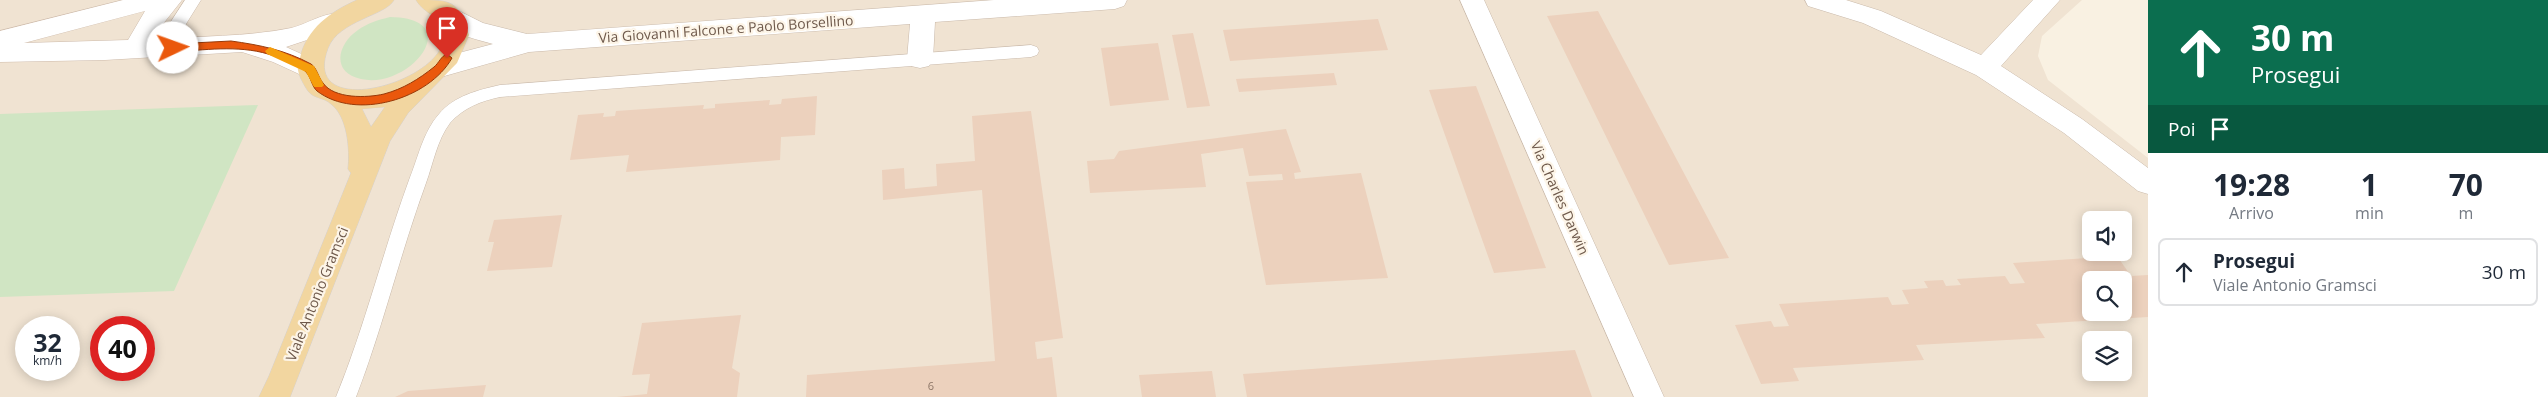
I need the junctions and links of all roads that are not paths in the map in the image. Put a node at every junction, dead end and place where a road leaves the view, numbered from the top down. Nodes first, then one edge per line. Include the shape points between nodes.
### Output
1 (149, 0) edge
2 (170, 0) edge
3 (193, 0) edge
4 (428, 0) edge
5 (1115, 0) edge
6 (1472, 0) edge
7 (1818, 0) edge
8 (2048, 0) edge
9 (370, 2) edge
10 (923, 15) junction
11 (453, 17) junction
12 (336, 22) junction
13 (0, 40) edge
14 (529, 43) junction
15 (231, 45) junction
16 (173, 48) junction
17 (138, 50) junction
18 (1031, 51) dead end
19 (0, 53) edge
20 (920, 59) junction
21 (1985, 68) junction
22 (310, 69) junction
23 (432, 74) junction
24 (342, 99) junction
25 (2148, 183) edge
26 (359, 190) junction
27 (274, 397) edge
28 (346, 397) edge
29 (1648, 397) edge

1 - 13 street
2 - 17 street via 147,28
3 - 16 lane via 178,24
4 - 11 main road via 442,6
5 - 10 street, Via Giovanni Falcone e Paolo Borsellino
6 - 29 street, Via Charles Darwin
7 - 21 street via 1872,17
8 - 21 street
9 - 12 main road
10 - 14 street, Via Giovanni Falcone e Paolo Borsellino
10 - 20 street
11 - 14 street, Via Giovanni Falcone e Paolo Borsellino via 476,30
11 - 23 main road, Viale Antonio Gramsci via 457,32 453,50
12 - 15 street via 296,36
12 - 22 main road via 316,44
14 - 23 street, Via Giovanni Falcone e Paolo Borsellino
15 - 16 street
15 - 22 street via 267,50
16 - 17 street
17 - 19 street
18 - 20 lane
20 - 28 lane via 500,91 462,104 438,128 406,212 363,357
21 - 25 street via 2073,126
22 - 24 main road via 320,88
23 - 24 main road via 404,91 383,98
23 - 26 main road, Viale Antonio Gramsci via 399,106 378,138
24 - 26 main road, Viale Antonio Gramsci via 358,125 364,150
26 - 27 main road, Viale Antonio Gramsci

